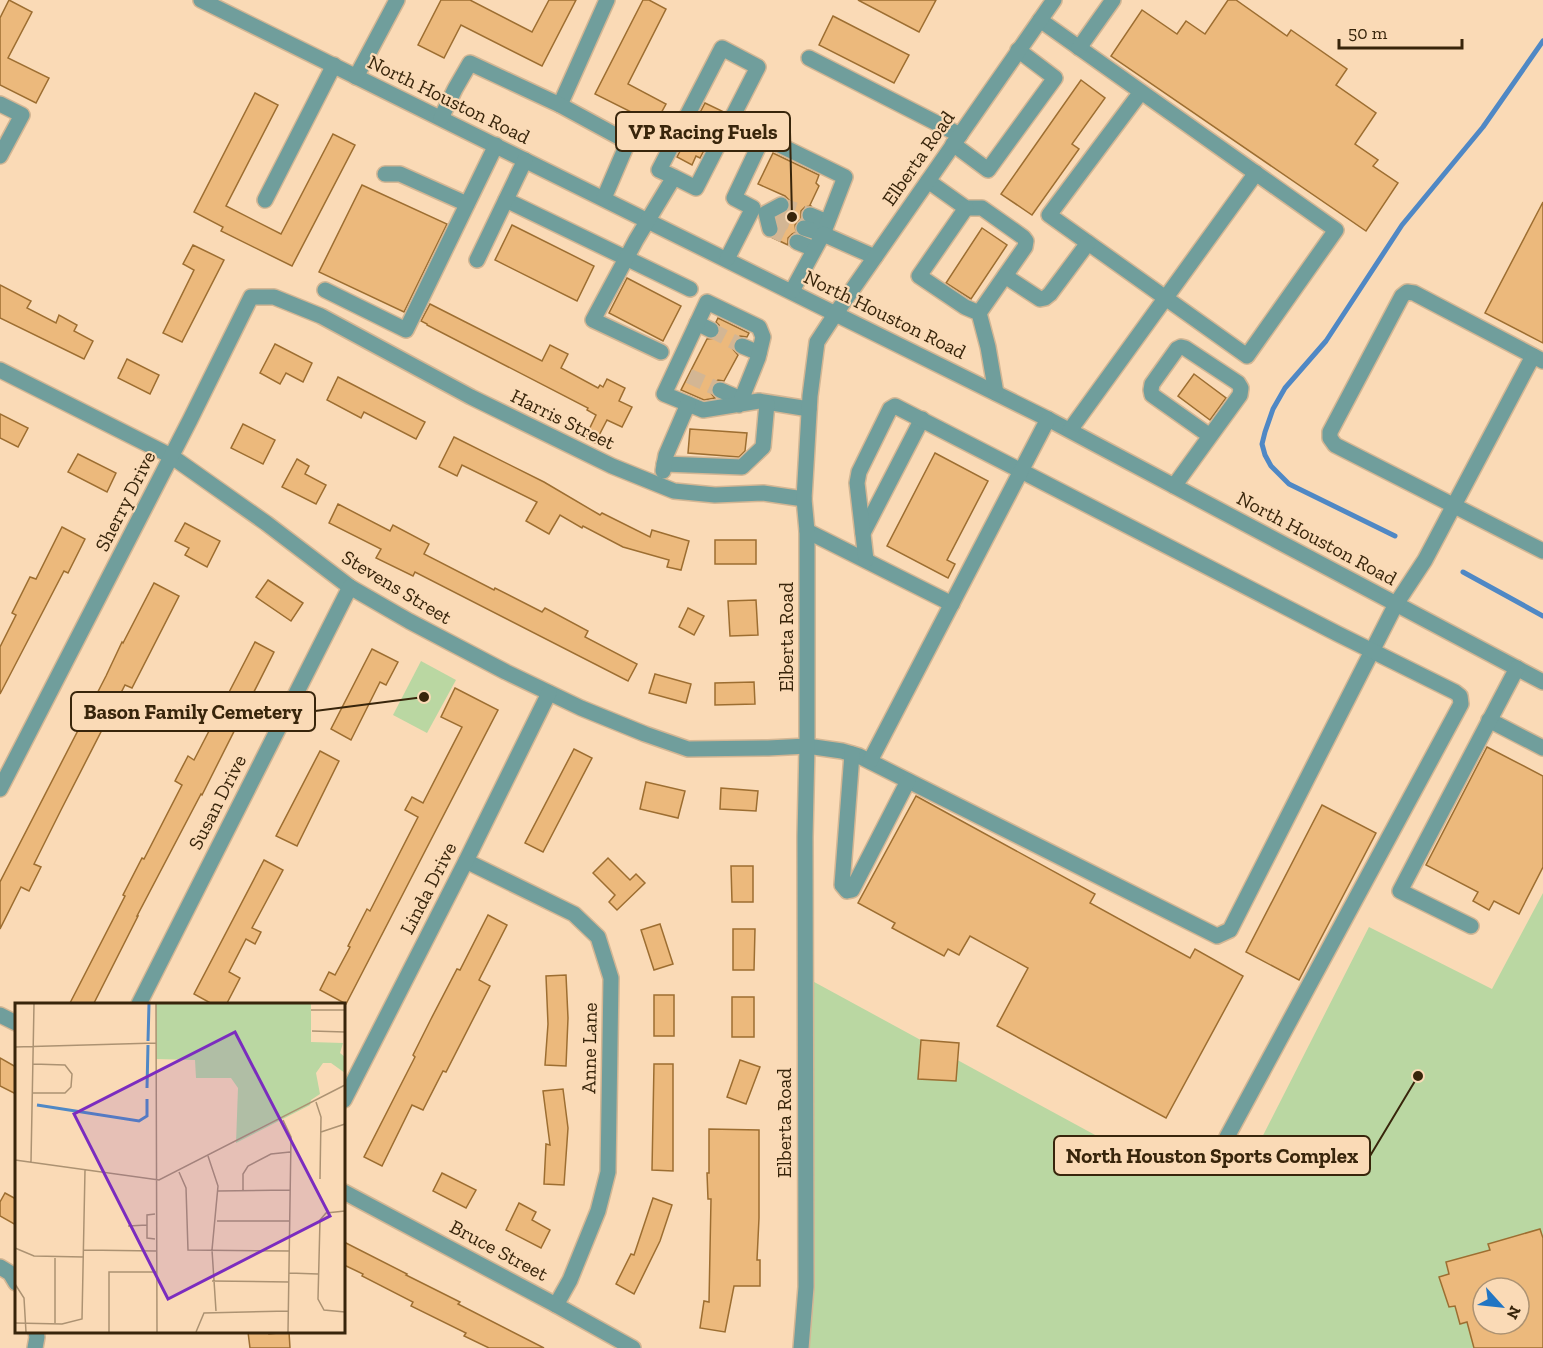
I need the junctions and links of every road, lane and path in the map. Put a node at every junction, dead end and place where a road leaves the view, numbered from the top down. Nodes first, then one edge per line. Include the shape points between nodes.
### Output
1 (201, 0) edge
2 (397, 0) edge
3 (607, 0) edge
4 (1054, 0) edge
5 (1113, 0) edge
6 (220, 4) edge
7 (1040, 20) junction
8 (1078, 48) junction
9 (1018, 50) junction
10 (809, 58) dead end
11 (334, 65) junction
12 (356, 76) junction
13 (1141, 92) junction
14 (0, 104) edge
15 (560, 105) junction
16 (441, 118) junction
17 (957, 139) junction
18 (496, 145) junction
19 (0, 156) edge
20 (525, 160) junction
21 (1256, 173) junction
22 (385, 174) dead end
23 (674, 177) junction
24 (928, 181) junction
25 (604, 198) junction
26 (265, 200) dead end
27 (506, 200) junction
28 (467, 204) junction
29 (966, 208) junction
30 (648, 220) junction
31 (825, 228) junction
32 (1089, 243) junction
33 (814, 249) junction
34 (875, 256) junction
35 (626, 257) junction
36 (728, 259) junction
37 (477, 260) dead end
38 (1005, 276) junction
39 (690, 289) dead end
40 (325, 290) dead end
41 (792, 291) junction
42 (1166, 298) junction
43 (836, 313) junction
44 (979, 313) junction
45 (321, 316) joint
46 (697, 323) junction
47 (711, 330) tunnel mouth
48 (742, 346) tunnel mouth
49 (661, 352) dead end
50 (759, 353) junction
51 (1538, 359) edge
52 (0, 369) edge
53 (720, 390) tunnel mouth
54 (996, 393) junction
55 (740, 402) junction
56 (767, 403) junction
57 (688, 404) junction
58 (809, 409) junction
59 (922, 419) junction
60 (1048, 419) junction
61 (1070, 430) junction
62 (1210, 436) junction
63 (171, 456) junction
64 (664, 464) junction
65 (1022, 470) junction
66 (661, 485) junction
67 (1174, 486) junction
68 (804, 499) junction
69 (1453, 505) junction
70 (807, 531) junction
71 (863, 533) junction
72 (1543, 550) edge
73 (866, 560) junction
74 (350, 587) junction
75 (952, 604) junction
76 (1396, 604) junction
77 (1372, 651) junction
78 (1517, 668) junction
79 (1543, 682) edge
80 (549, 693) junction
81 (1489, 720) junction
82 (807, 746) junction
83 (1543, 748) edge
84 (852, 754) junction
85 (870, 762) junction
86 (908, 781) junction
87 (0, 789) edge
88 (466, 861) junction
89 (1471, 926) dead end
90 (140, 1003) edge
91 (0, 1015) edge
92 (15, 1022) edge
93 (345, 1098) edge
94 (1227, 1137) dead end
95 (345, 1193) edge
96 (0, 1267) edge
97 (15, 1281) edge
98 (556, 1305) junction
99 (36, 1333) edge
100 (35, 1348) edge
101 (633, 1348) edge
102 (801, 1348) edge

1 - 6 street, North Houston Road
2 - 12 street
3 - 15 street
4 - 7 street, Elberta Road
5 - 8 street
6 - 11 street, North Houston Road
7 - 8 street
7 - 9 street, Elberta Road
8 - 13 street
9 - 17 street, Elberta Road
9 - 17 street via 1055,78 988,170
10 - 17 street
11 - 12 street, North Houston Road
11 - 26 street
12 - 16 street, North Houston Road
13 - 21 street
13 - 32 street via 1049,216
14 - 19 street via 22,115
15 - 16 street via 470,63
15 - 25 street via 628,142
16 - 18 street, North Houston Road
17 - 24 street, Elberta Road
18 - 20 street, North Houston Road
18 - 28 street
20 - 25 street, North Houston Road
20 - 27 street
21 - 42 street
21 - 42 street via 1336,230 1246,356
22 - 28 street via 400,174
23 - 23 street via 659,170 722,48 758,67 696,189
23 - 30 street
24 - 29 street
24 - 34 street, Elberta Road
25 - 30 street, North Houston Road
27 - 35 street
27 - 37 street
28 - 40 street via 405,330
29 - 38 street via 982,208 1026,241
29 - 44 street via 919,276
30 - 35 street
30 - 36 street, North Houston Road
31 - 33 street
31 - 33 street via 804,228
31 - 34 street
31 - 36 street via 845,177 763,137 734,198 769,214
32 - 38 street via 1045,298 1040,299
32 - 42 street
33 - 41 street
34 - 43 street, Elberta Road
35 - 39 street
35 - 49 street via 593,320
36 - 41 street, North Houston Road
38 - 44 street
41 - 43 street, North Houston Road
42 - 61 street
43 - 54 street, North Houston Road
43 - 58 street, Elberta Road via 817,342
44 - 54 street
45 - 63 street, Sherry Drive via 274,297 251,297
45 - 66 street, Harris Street via 471,397 612,466
46 - 47 street
46 - 50 street via 707,302 759,327 763,337
46 - 57 street via 682,373 664,394
48 - 50 street
50 - 55 street
51 - 69 street
51 - 69 street via 1414,293 1407,292 1396,306 1330,438 1335,445
52 - 63 street, Stevens Street
53 - 55 street
54 - 60 street, North Houston Road
55 - 56 street
55 - 57 street via 703,410
56 - 58 street
56 - 64 street via 763,447 742,467
57 - 64 street
58 - 68 street, Elberta Road
59 - 65 street
59 - 71 street
59 - 71 street via 895,406 890,409 859,472
60 - 61 street, North Houston Road
60 - 65 street
61 - 67 street, North Houston Road
62 - 62 street via 1242,388 1181,347 1152,384 1152,395
62 - 67 street
63 - 74 street, Stevens Street
63 - 87 street, Sherry Drive
64 - 66 street
65 - 75 street
65 - 77 street
66 - 68 street, Harris Street via 715,495 763,494
67 - 76 street, North Houston Road
68 - 70 street, Elberta Road
69 - 72 street
69 - 76 street via 1425,560
70 - 73 street
70 - 82 street, Elberta Road
71 - 73 street
73 - 75 street
74 - 80 street, Stevens Street
74 - 90 street, Susan Drive
75 - 85 street
76 - 77 street
76 - 78 street, North Houston Road
77 - 86 street, Stevens Street via 1230,930 1217,936
77 - 94 street via 1455,692 1461,704
78 - 79 street, North Houston Road
78 - 81 street
80 - 82 street, Stevens Street via 688,749
80 - 88 street, Linda Drive
81 - 83 street
81 - 89 street via 1400,891
82 - 84 street, Stevens Street
82 - 102 street, Elberta Road via 806,1287
84 - 85 street, Stevens Street
84 - 86 street via 842,885 847,891 852,890
85 - 86 street, Stevens Street
88 - 93 street, Linda Drive
88 - 98 street, Anne Lane via 574,914 598,937 611,978 608,1172 598,1211
91 - 92 street
95 - 98 street, Bruce Street
96 - 97 street
98 - 101 street, Bruce Street
99 - 100 street

